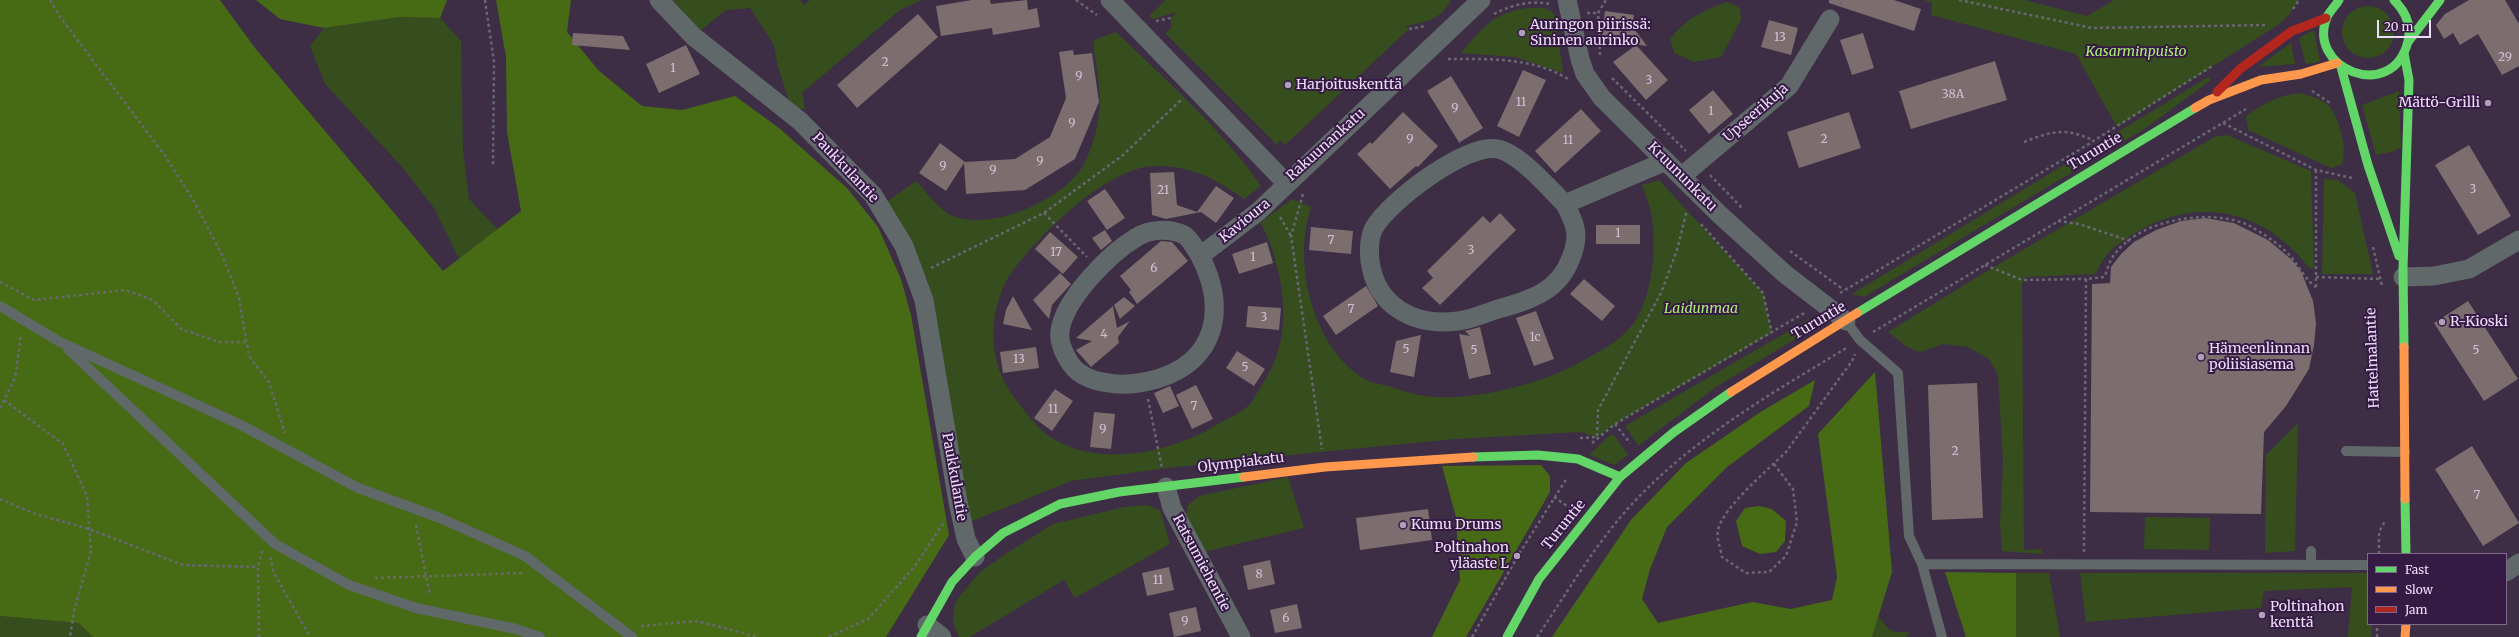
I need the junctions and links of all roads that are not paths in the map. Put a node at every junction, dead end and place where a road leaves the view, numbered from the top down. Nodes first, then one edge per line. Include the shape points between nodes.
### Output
1 (659, 0) edge
2 (1110, 0) edge
3 (1481, 0) edge
4 (2326, 0) edge
5 (2339, 0) edge
6 (2394, 0) edge
7 (2440, 0) edge
8 (1569, 8) edge
9 (2328, 15) junction
10 (1830, 19) dead end
11 (2408, 42) junction
12 (2404, 53) junction
13 (2339, 65) junction
14 (2209, 100) junction
15 (1666, 161) junction
16 (1682, 176) junction
17 (1292, 188) junction
18 (1565, 204) junction
19 (2519, 241) edge
20 (1200, 256) junction
21 (2403, 273) junction
22 (0, 306) edge
23 (1846, 321) junction
24 (60, 342) junction
25 (2346, 452) dead end
26 (2405, 452) junction
27 (1620, 477) junction
28 (1165, 480) junction
29 (2311, 551) dead end
30 (2406, 553) edge
31 (975, 557) junction
32 (2519, 563) edge
33 (1922, 564) junction
34 (2311, 565) junction
35 (2367, 565) edge
36 (2507, 571) edge
37 (2406, 625) edge
38 (924, 631) edge
39 (540, 637) edge
40 (632, 637) edge
41 (942, 637) edge
42 (1241, 637) edge
43 (1507, 637) edge
44 (1942, 637) edge
45 (2406, 637) edge

1 - 31 street, Paukkulantie via 693,36 800,121 873,195 904,246 916,275 928,322 958,502 966,539
2 - 17 street, Rakuunankatu
3 - 17 street, Rakuunankatu
4 - 9 main road
5 - 9 main road
6 - 11 main road via 2406,16 2410,34
7 - 11 main road
8 - 15 street, Kruununkatu via 1580,60 1592,86
9 - 13 main road via 2325,42
9 - 14 main road, Turuntie via 2292,31 2240,69
10 - 16 street, Upseerikuja via 1789,86
11 - 12 main road
12 - 13 main road via 2395,64 2376,74 2354,74
12 - 21 main road via 2409,80 2409,123
13 - 14 main road, Turuntie via 2261,80
13 - 21 main road
14 - 23 main road, Turuntie
15 - 16 street, Kruununkatu
15 - 18 street
16 - 23 street, Kruununkatu via 1785,274
17 - 20 street, Kavioura via 1271,200
18 - 18 street via 1575,222 1577,243 1570,262 1559,281 1540,294 1518,303 1458,321 1430,321 1408,314 1385,300 1372,278 1369,251 1374,228 1412,190 1441,168 1479,150 1497,149 1513,156
19 - 21 street via 2469,269 2434,276
20 - 20 street via 1207,268 1214,295 1213,329 1198,355 1187,366 1175,374 1145,382 1113,384 1082,375 1074,367 1061,344 1060,330 1071,302 1099,268 1137,236 1155,230 1185,235
21 - 26 main road
22 - 24 lane
23 - 27 main road, Turuntie via 1756,374 1674,432
23 - 33 lane via 1860,340 1898,373 1909,536
24 - 39 lane via 275,544 349,585 416,608 516,629
24 - 40 lane via 241,425 358,488 413,508 525,556
25 - 26 lane
26 - 30 main road
27 - 28 main road, Olympiakatu via 1578,459 1538,454
27 - 43 main road, Turuntie via 1538,579
28 - 31 main road, Olympiakatu via 1060,504 1003,533
28 - 42 street, Ratsumiehentie via 1172,508
29 - 34 lane
31 - 38 main road, Olympiakatu via 952,582
32 - 36 street
33 - 34 lane
33 - 44 lane
34 - 35 lane
37 - 45 main road
38 - 41 street

